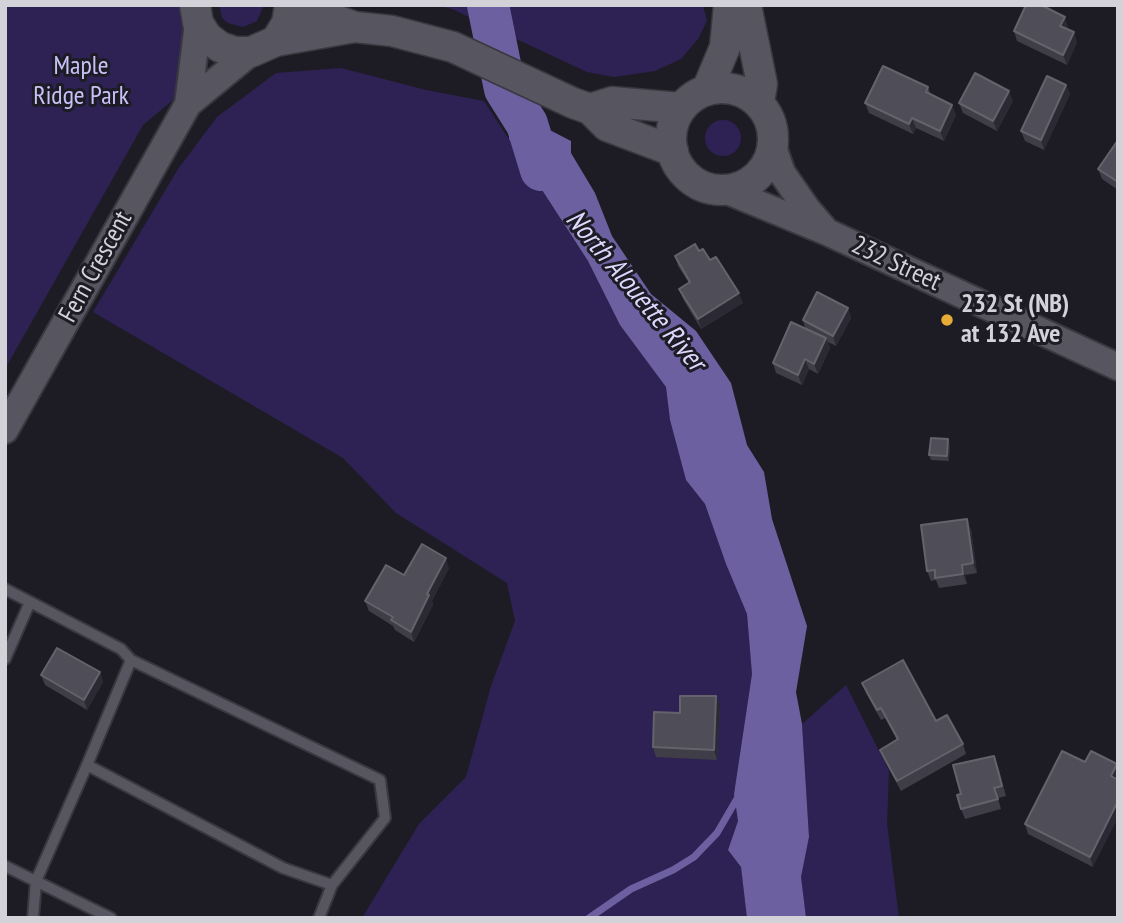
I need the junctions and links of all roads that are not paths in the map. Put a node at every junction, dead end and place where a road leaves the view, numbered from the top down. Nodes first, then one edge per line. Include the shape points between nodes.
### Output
1 (290, 5) edge
2 (306, 5) edge
3 (729, 5) edge
4 (743, 5) edge
5 (196, 14) edge
6 (355, 27) junction
7 (264, 46) junction
8 (707, 90) junction
9 (759, 102) junction
10 (188, 104) junction
11 (581, 106) junction
12 (681, 108) junction
13 (773, 147) junction
14 (673, 151) junction
15 (725, 190) junction
16 (827, 232) junction
17 (1118, 367) edge
18 (5, 430) edge
19 (5, 589) edge
20 (30, 601) junction
21 (5, 659) edge
22 (131, 660) junction
23 (87, 765) junction
24 (5, 866) edge
25 (37, 881) junction
26 (332, 885) junction
27 (33, 918) edge
28 (111, 918) edge
29 (319, 918) edge

1 - 7 main road via 287,23
2 - 6 main road
3 - 8 main road via 725,47
4 - 9 main road via 762,84
5 - 7 main road via 207,37 219,47 235,52
5 - 10 street, Fern Crescent
6 - 7 main road
6 - 11 main road via 444,44
7 - 10 street, Fern Crescent
8 - 9 main road via 728,87
8 - 12 main road
9 - 13 main road via 773,131
10 - 18 street, Fern Crescent
11 - 12 main road via 612,102
11 - 14 main road via 607,126
12 - 14 main road via 672,128
13 - 15 main road via 757,176
13 - 16 street, 232 Street via 782,173
14 - 15 main road via 692,180
15 - 16 street, 232 Street
16 - 17 street, 232 Street
19 - 20 lane
20 - 21 lane
20 - 22 lane via 121,649
22 - 23 lane
22 - 26 lane via 380,780 385,818
23 - 25 lane
23 - 26 lane via 283,868
24 - 25 lane
25 - 27 lane
25 - 28 lane
26 - 29 lane

